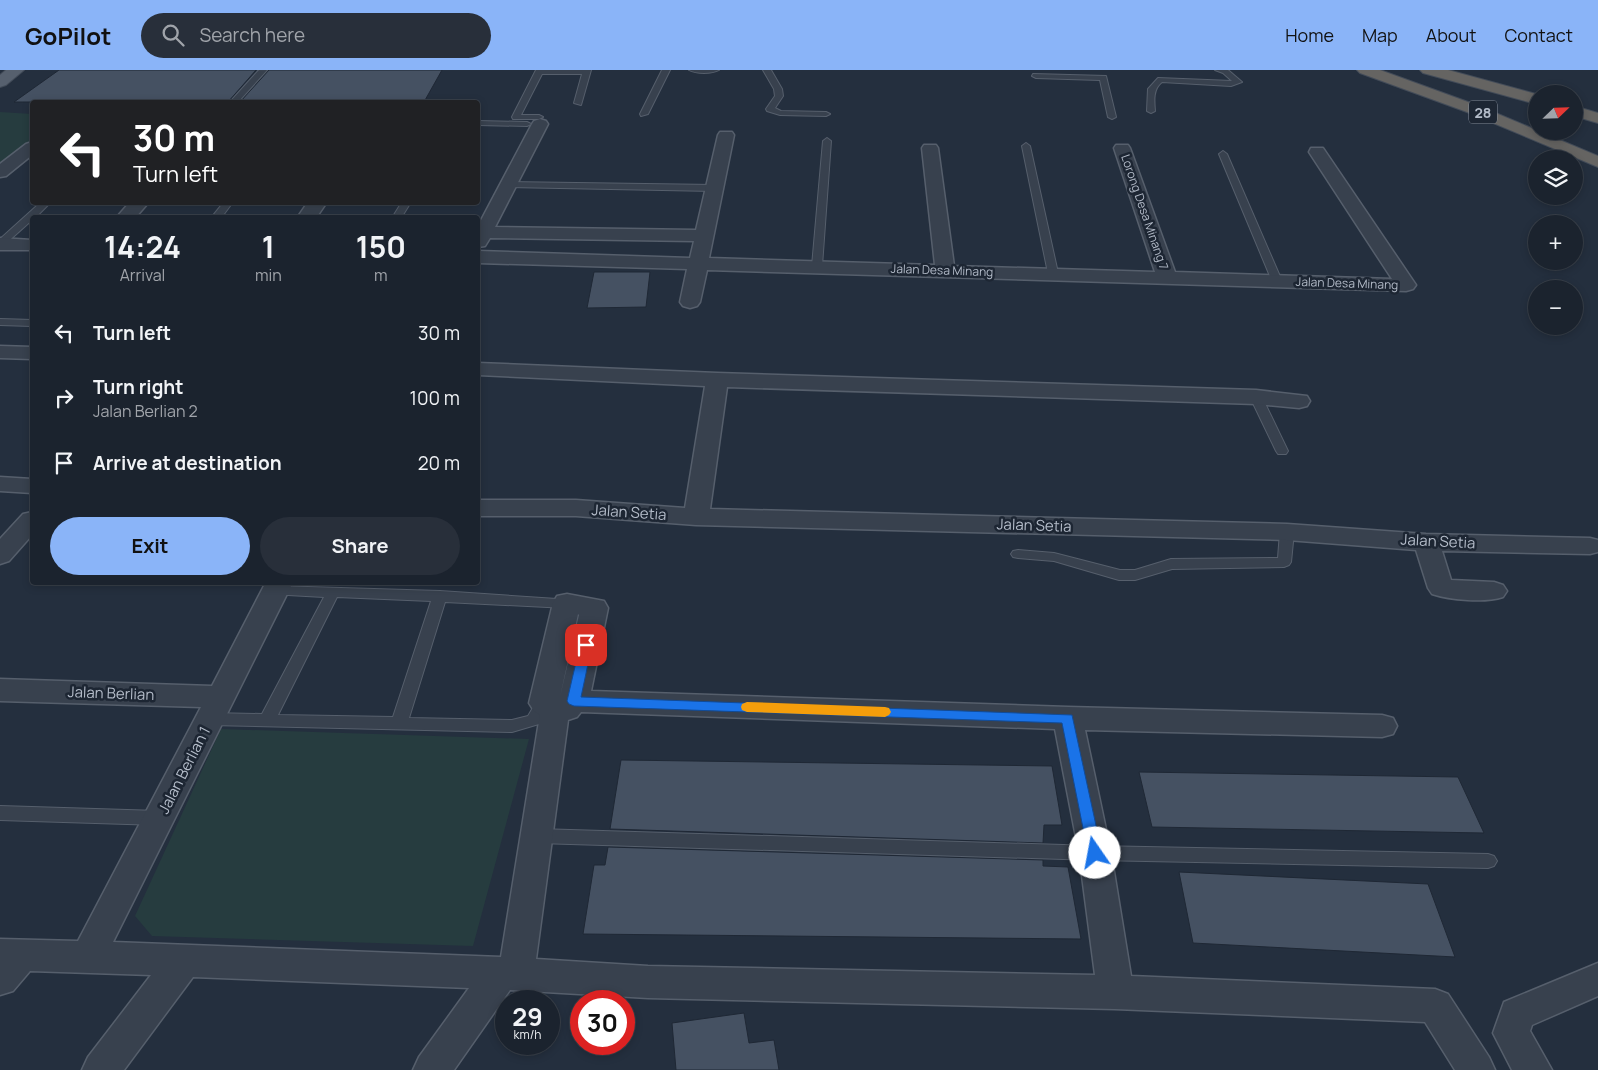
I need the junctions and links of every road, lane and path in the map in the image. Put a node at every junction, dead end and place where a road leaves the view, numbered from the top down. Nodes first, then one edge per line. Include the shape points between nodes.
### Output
1 (16, 70) edge
2 (263, 70) edge
3 (666, 70) edge
4 (693, 70) edge
5 (715, 70) edge
6 (767, 70) edge
7 (1219, 70) edge
8 (1364, 70) edge
9 (1396, 70) edge
10 (1428, 70) edge
11 (540, 71) edge
12 (586, 71) edge
13 (1059, 73) edge
14 (1036, 76) dead end
15 (0, 82) edge
16 (1528, 98) edge
17 (236, 100) edge
18 (578, 103) dead end
19 (1151, 112) dead end
20 (644, 114) dead end
21 (826, 114) dead end
22 (1583, 114) edge
23 (1112, 117) dead end
24 (1598, 118) edge
25 (1528, 119) edge
26 (540, 121) junction
27 (480, 123) edge
28 (726, 135) dead end
29 (1580, 140) edge
30 (827, 141) dead end
31 (1026, 146) dead end
32 (930, 148) dead end
33 (1122, 148) dead end
34 (1598, 148) edge
35 (30, 149) edge
36 (1317, 152) dead end
37 (1223, 154) dead end
38 (1598, 162) edge
39 (0, 172) edge
40 (506, 185) junction
41 (714, 188) junction
42 (44, 205) edge
43 (137, 205) edge
44 (226, 205) edge
45 (32, 215) edge
46 (128, 215) edge
47 (218, 215) edge
48 (30, 217) edge
49 (703, 236) junction
50 (481, 237) edge
51 (0, 244) edge
52 (30, 245) edge
53 (480, 257) edge
54 (698, 265) junction
55 (817, 266) junction
56 (945, 270) junction
57 (1054, 273) junction
58 (1167, 277) junction
59 (1277, 281) junction
60 (690, 302) dead end
61 (0, 322) edge
62 (30, 323) edge
63 (0, 352) edge
64 (30, 353) edge
65 (480, 369) edge
66 (717, 380) junction
67 (1256, 397) junction
68 (1299, 401) dead end
69 (1282, 451) dead end
70 (0, 484) edge
71 (30, 486) edge
72 (480, 508) edge
73 (696, 517) junction
74 (30, 522) edge
75 (1287, 532) junction
76 (1426, 542) junction
77 (1590, 546) dead end
78 (1018, 554) dead end
79 (0, 555) edge
80 (278, 587) edge
81 (1494, 591) dead end
82 (333, 592) junction
83 (440, 596) junction
84 (580, 605) joint
85 (0, 690) edge
86 (560, 706) junction
87 (216, 708) junction
88 (1068, 718) junction
89 (267, 720) junction
90 (399, 724) junction
91 (1382, 726) dead end
92 (0, 813) edge
93 (160, 818) junction
94 (538, 836) junction
95 (1095, 853) junction
96 (1488, 861) dead end
97 (88, 957) junction
98 (183, 962) junction
99 (7, 963) edge
100 (508, 974) junction
101 (1598, 979) edge
102 (1115, 992) junction
103 (101, 1070) edge
104 (432, 1070) edge
105 (1476, 1070) edge
106 (1534, 1070) edge

1 - 15 main road
2 - 17 lane
3 - 20 lane
4 - 5 lane
6 - 21 lane via 779,96 770,109 780,113
7 - 19 lane via 1238,82 1156,82 1150,93
8 - 38 highway, 28 via 1473,108
9 - 25 highway, 28
10 - 16 highway
11 - 12 lane
11 - 26 lane via 516,117
12 - 18 lane
13 - 14 lane
13 - 23 lane via 1103,78
22 - 24 highway
26 - 27 lane
26 - 40 street
28 - 41 street
29 - 34 highway
30 - 55 lane
31 - 57 lane
32 - 56 street
33 - 58 street, Lorong Desa Minang 7
35 - 39 street
36 - 59 street, Jalan Desa Minang via 1406,285
37 - 59 lane
40 - 41 lane
40 - 50 street
41 - 49 street
42 - 45 lane
43 - 46 street
44 - 47 lane
48 - 51 lane
49 - 50 street
49 - 54 street
51 - 52 street
53 - 54 street, Jalan Desa Minang
54 - 55 street, Jalan Desa Minang
54 - 60 street
55 - 56 street, Jalan Desa Minang
56 - 57 street, Jalan Desa Minang
57 - 58 street, Jalan Desa Minang
58 - 59 street, Jalan Desa Minang
61 - 62 lane
63 - 64 street
65 - 66 street
66 - 67 street
66 - 73 street
67 - 68 street
67 - 69 lane
70 - 71 street
72 - 73 street, Jalan Setia via 576,508
73 - 75 street, Jalan Setia
74 - 79 street
75 - 76 street, Jalan Setia
75 - 78 lane via 1284,562 1171,564 1135,575 1119,575 1054,557
76 - 77 street, Jalan Setia
76 - 81 street via 1441,588
80 - 82 lane
80 - 87 street, Jalan Berlian 1
82 - 83 lane
82 - 89 lane
83 - 84 lane
83 - 90 lane
84 - 86 street
85 - 87 street, Jalan Berlian
86 - 88 street
86 - 90 lane via 533,720 512,726
86 - 94 street
87 - 89 lane
87 - 93 street, Jalan Berlian 1
88 - 91 street
88 - 95 street
89 - 90 lane
92 - 93 lane
93 - 97 street, Jalan Berlian 1
94 - 95 lane
94 - 100 street
95 - 96 lane
95 - 102 street
97 - 98 street
97 - 99 street
98 - 100 street
98 - 103 street
100 - 102 street via 648,982
100 - 104 street
101 - 106 street via 1517,1014 1511,1033
102 - 105 street via 1435,1006

